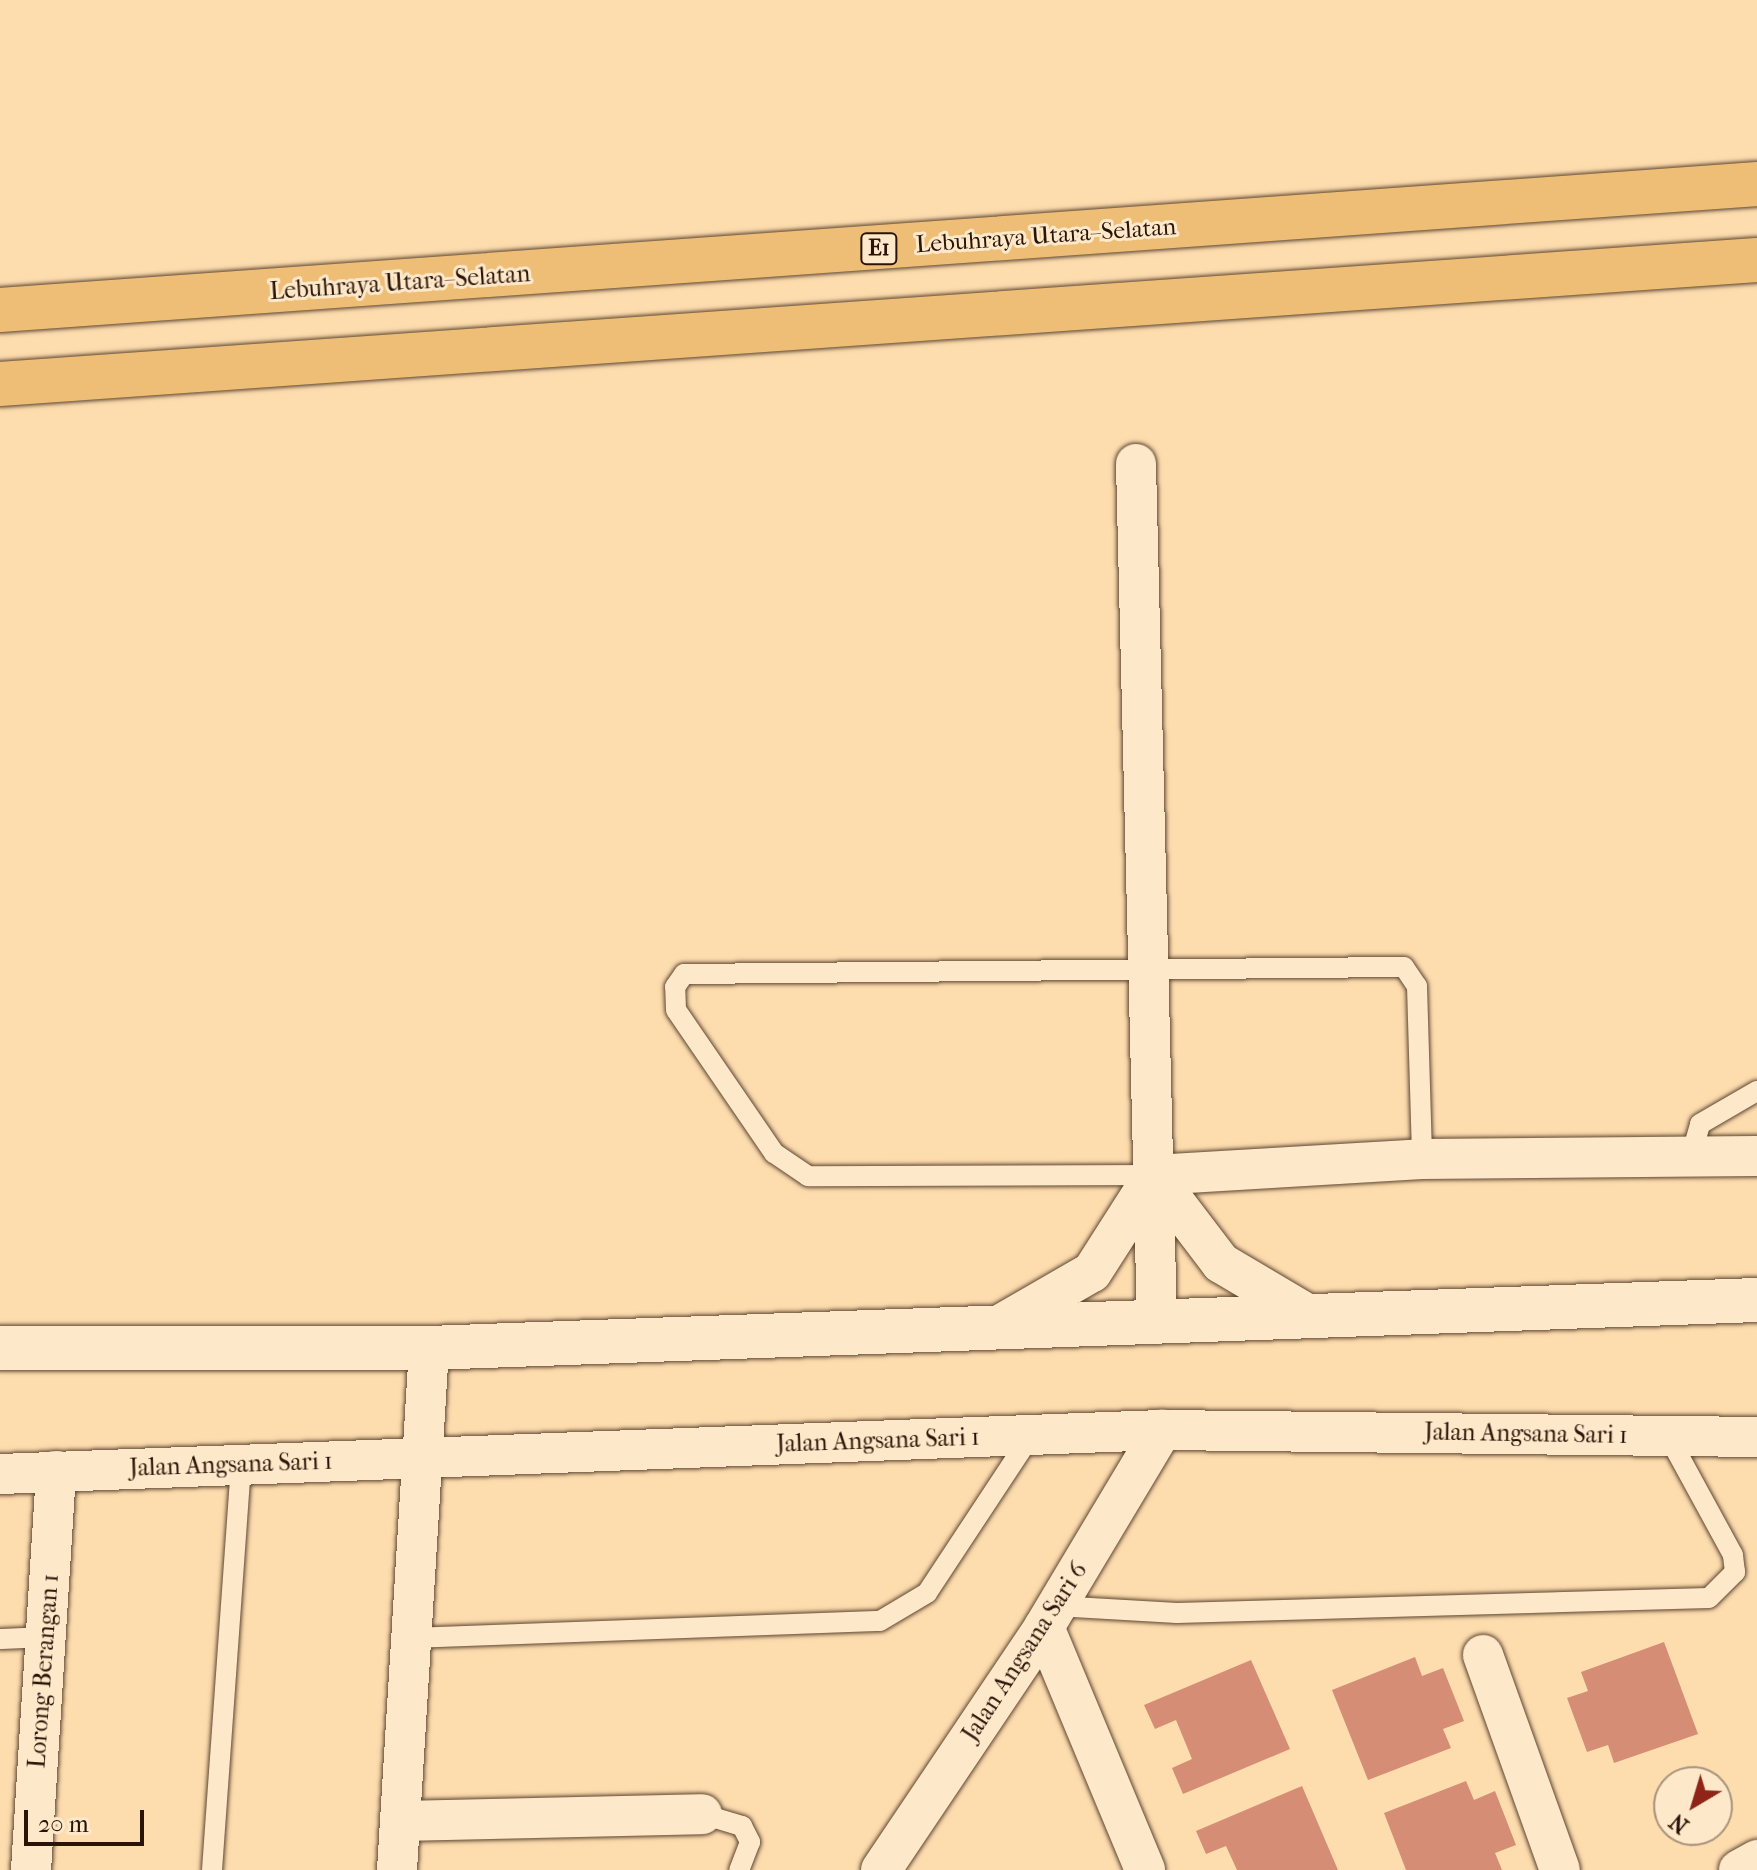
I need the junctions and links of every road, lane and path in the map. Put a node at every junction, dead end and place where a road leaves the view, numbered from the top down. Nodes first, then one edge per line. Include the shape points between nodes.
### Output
1 (1757, 184) edge
2 (1757, 260) edge
3 (0, 310) edge
4 (0, 384) edge
5 (1136, 464) dead end
6 (1148, 966) junction
7 (1757, 1091) edge
8 (1691, 1156) junction
9 (1757, 1156) edge
10 (1422, 1159) junction
11 (1154, 1175) junction
12 (1757, 1300) edge
13 (1309, 1315) junction
14 (1157, 1321) junction
15 (998, 1326) junction
16 (0, 1348) edge
17 (429, 1348) junction
18 (1162, 1430) junction
19 (1031, 1435) junction
20 (1668, 1436) junction
21 (1757, 1437) edge
22 (421, 1459) junction
23 (241, 1465) junction
24 (56, 1471) junction
25 (0, 1474) edge
26 (1050, 1617) junction
27 (48, 1637) junction
28 (414, 1638) junction
29 (0, 1639) edge
30 (1483, 1655) dead end
31 (18, 1809) edge
32 (702, 1814) joint
33 (400, 1821) junction
34 (1757, 1860) edge
35 (31, 1870) edge
36 (212, 1870) edge
37 (397, 1870) edge
38 (739, 1870) edge
39 (881, 1870) edge
40 (1145, 1870) edge
41 (1560, 1870) edge
42 (1739, 1870) edge

1 - 3 highway, Lebuhraya Utara–Selatan / E1
2 - 4 highway
5 - 6 street
6 - 10 lane via 1404,967 1417,986
6 - 11 street
6 - 11 lane via 684,974 672,1000 774,1153 808,1176
7 - 8 lane via 1700,1124
8 - 9 street
8 - 10 street
10 - 11 street
11 - 13 street via 1221,1263
11 - 14 street
11 - 15 street via 1092,1272
12 - 13 main road
13 - 14 main road
14 - 15 main road
15 - 17 main road
16 - 17 main road
17 - 22 street
18 - 19 street, Jalan Angsana Sari 1
18 - 20 street, Jalan Angsana Sari 1
18 - 26 street, Jalan Angsana Sari 6
19 - 22 street, Jalan Angsana Sari 1
19 - 28 lane via 927,1593 880,1621
20 - 21 street, Jalan Angsana Sari 1
20 - 26 lane via 1733,1555 1735,1572 1709,1598
22 - 23 street, Jalan Angsana Sari 1
22 - 28 street
23 - 24 street, Jalan Angsana Sari 1
23 - 36 lane
24 - 25 street, Jalan Angsana Sari 1
24 - 27 street, Lorong Berangan 1
26 - 39 street, Jalan Angsana Sari 6
26 - 40 street
27 - 29 lane
27 - 31 street, Lorong Berangan 1
28 - 33 street
30 - 41 street
31 - 35 street, Lorong Berangan 1
32 - 33 street
32 - 38 lane via 742,1826 750,1842
33 - 37 street
34 - 42 street

